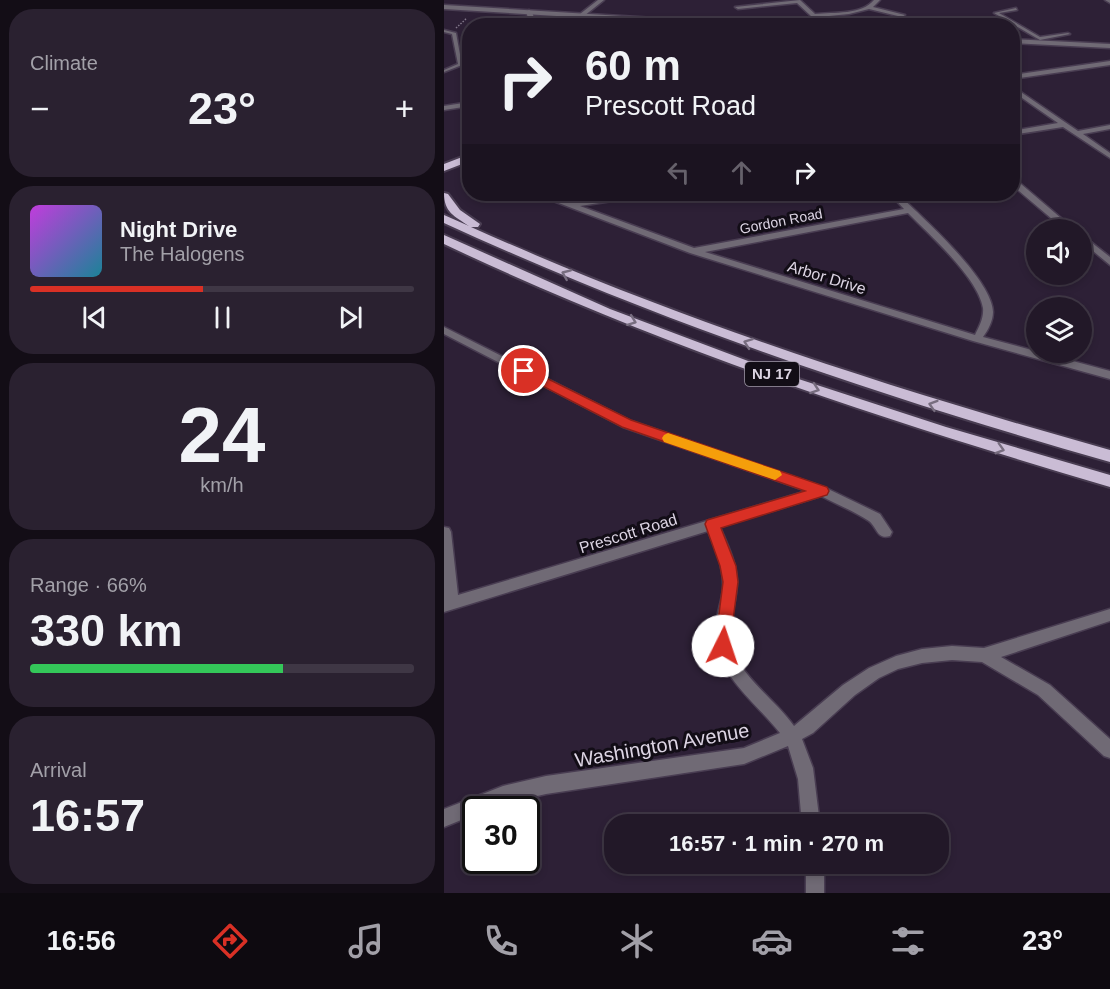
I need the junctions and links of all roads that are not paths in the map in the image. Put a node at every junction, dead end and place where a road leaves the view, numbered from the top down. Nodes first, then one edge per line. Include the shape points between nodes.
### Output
1 (601, 0) edge
2 (797, 0) edge
3 (877, 0) edge
4 (444, 7) edge
5 (738, 7) dead end
6 (870, 8) junction
7 (1016, 9) dead end
8 (529, 12) junction
9 (582, 15) junction
10 (902, 15) dead end
11 (814, 16) joint
12 (531, 18) edge
13 (619, 18) edge
14 (1005, 18) edge
15 (1020, 27) edge
16 (444, 31) edge
17 (1068, 34) dead end
18 (1039, 38) junction
19 (1020, 41) edge
20 (456, 42) junction
21 (444, 43) edge
22 (1046, 43) junction
23 (1110, 46) edge
24 (1110, 63) edge
25 (444, 70) edge
26 (1020, 76) edge
27 (1020, 93) edge
28 (462, 105) edge
29 (444, 108) edge
30 (1065, 124) junction
31 (1110, 127) edge
32 (1020, 132) edge
33 (1077, 133) junction
34 (1110, 156) edge
35 (444, 157) edge
36 (462, 157) edge
37 (462, 160) edge
38 (444, 168) edge
39 (1020, 188) edge
40 (444, 196) edge
41 (557, 201) edge
42 (601, 201) edge
43 (901, 201) edge
44 (570, 206) junction
45 (910, 210) junction
46 (444, 219) edge
47 (1058, 219) edge
48 (444, 238) edge
49 (1092, 247) edge
50 (444, 250) edge
51 (693, 251) junction
52 (523, 255) junction
53 (1110, 262) edge
54 (599, 309) junction
55 (444, 330) edge
56 (977, 339) junction
57 (1110, 375) edge
58 (1110, 456) edge
59 (1110, 481) edge
60 (822, 491) junction
61 (712, 524) junction
62 (444, 532) edge
63 (885, 532) dead end
64 (448, 605) edge
65 (1110, 615) edge
66 (984, 655) junction
67 (792, 736) junction
68 (1110, 750) edge
69 (810, 814) edge
70 (444, 818) edge
71 (815, 874) edge
72 (816, 893) edge

1 - 9 street
2 - 5 street
2 - 11 street
3 - 6 street
4 - 8 street
6 - 10 street
6 - 11 street
7 - 14 lane via 996,13
8 - 9 street
8 - 12 street
9 - 13 street
15 - 18 lane
16 - 20 lane via 453,32
17 - 18 lane
18 - 22 lane
19 - 22 street
20 - 21 lane
20 - 25 lane via 460,66
22 - 23 street
24 - 26 street
27 - 30 street
28 - 29 street
30 - 32 street
30 - 33 street
31 - 33 street
33 - 34 street
35 - 36 highway
37 - 38 highway
39 - 47 street
40 - 52 highway via 456,212
41 - 44 street, Arbor Drive
42 - 44 street
43 - 45 street
44 - 51 street, Arbor Drive
45 - 51 street, Gordon Road
45 - 56 street via 984,294 987,320
46 - 52 highway, NJ 17
48 - 54 highway, NJ 17
49 - 53 street
50 - 54 highway via 510,281
51 - 56 street, Arbor Drive
58 -> 52 highway, NJ 17 via 774,353
54 -> 59 highway, NJ 17 via 860,404
55 - 60 street via 627,424
56 - 57 street, Arbor Drive
60 - 61 street, Prescott Road
60 - 63 street via 874,518
61 - 64 street, Prescott Road
61 - 67 street via 730,582 723,646 729,661
62 - 64 street
65 - 66 street, Washington Avenue
66 - 67 street, Washington Avenue via 952,653 896,663 849,690
66 - 68 street via 1044,690
67 - 69 street via 804,767
67 - 70 street, Washington Avenue via 744,756 546,785 503,795
71 - 72 street

